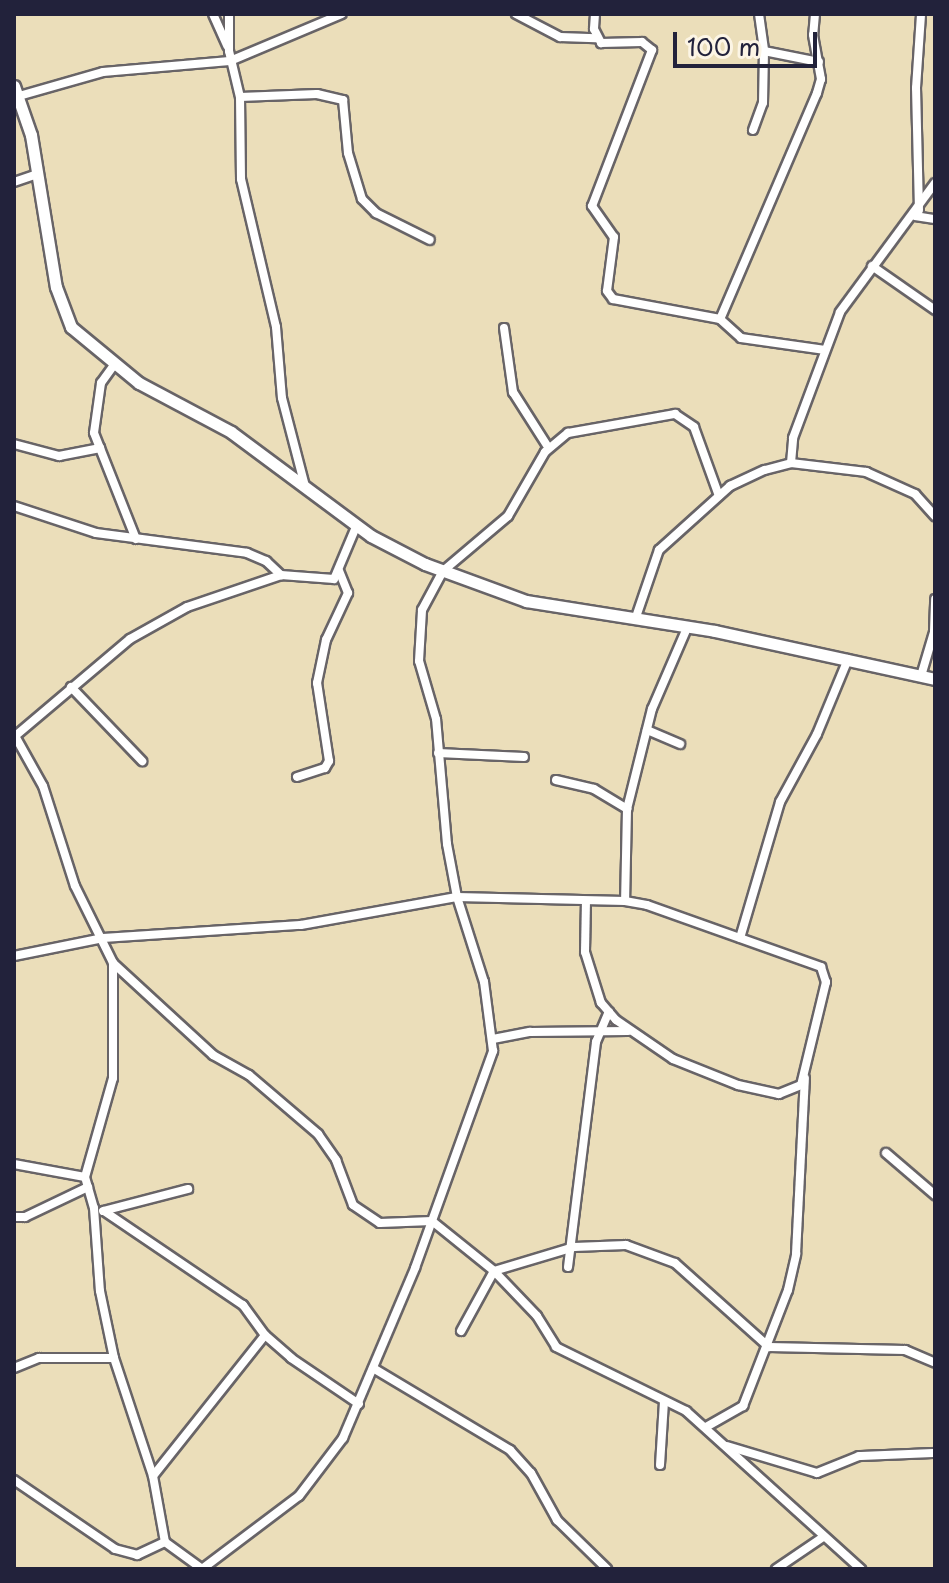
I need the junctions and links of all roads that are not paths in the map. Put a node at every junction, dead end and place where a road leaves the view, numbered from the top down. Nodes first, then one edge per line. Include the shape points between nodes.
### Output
1 (213, 14) edge
2 (229, 14) edge
3 (342, 14) edge
4 (516, 14) edge
5 (595, 14) edge
6 (759, 14) edge
7 (815, 14) edge
8 (921, 14) edge
9 (596, 38) junction
10 (229, 51) junction
11 (764, 51) junction
12 (230, 61) junction
13 (819, 62) junction
14 (16, 91) edge
15 (240, 97) junction
16 (753, 130) dead end
17 (37, 174) junction
18 (14, 182) edge
19 (935, 183) edge
20 (917, 213) junction
21 (935, 219) edge
22 (430, 240) dead end
23 (872, 266) junction
24 (935, 310) edge
25 (720, 319) junction
26 (504, 328) dead end
27 (825, 350) junction
28 (114, 365) junction
29 (14, 444) edge
30 (548, 447) junction
31 (100, 448) junction
32 (791, 463) junction
33 (305, 486) junction
34 (719, 496) junction
35 (931, 502) edge
36 (14, 506) edge
37 (935, 516) edge
38 (356, 527) junction
39 (136, 539) junction
40 (339, 571) junction
41 (443, 571) junction
42 (281, 575) junction
43 (935, 599) edge
44 (636, 617) junction
45 (688, 626) junction
46 (848, 659) junction
47 (921, 676) junction
48 (935, 679) edge
49 (71, 687) junction
50 (14, 719) edge
51 (647, 730) junction
52 (16, 734) edge
53 (680, 744) dead end
54 (438, 753) junction
55 (524, 757) dead end
56 (142, 761) dead end
57 (297, 777) dead end
58 (556, 780) dead end
59 (627, 809) junction
60 (457, 897) junction
61 (586, 901) junction
62 (625, 901) junction
63 (103, 938) junction
64 (740, 938) junction
65 (14, 956) edge
66 (113, 963) junction
67 (609, 1012) junction
68 (600, 1031) junction
69 (629, 1031) junction
70 (493, 1039) junction
71 (805, 1077) junction
72 (886, 1153) dead end
73 (14, 1164) edge
74 (85, 1177) junction
75 (88, 1187) junction
76 (188, 1189) dead end
77 (935, 1195) edge
78 (99, 1210) junction
79 (14, 1218) edge
80 (432, 1221) junction
81 (574, 1247) junction
82 (568, 1267) dead end
83 (494, 1271) junction
84 (461, 1331) dead end
85 (265, 1335) junction
86 (769, 1347) junction
87 (114, 1358) junction
88 (935, 1363) edge
89 (14, 1368) edge
90 (373, 1368) junction
91 (664, 1401) junction
92 (359, 1404) junction
93 (706, 1427) junction
94 (722, 1445) junction
95 (935, 1453) edge
96 (660, 1465) dead end
97 (153, 1476) junction
98 (14, 1480) edge
99 (823, 1537) junction
100 (165, 1542) junction
101 (604, 1568) edge
102 (776, 1569) edge
103 (861, 1569) edge

1 - 10 street
2 - 10 street
3 - 12 street
4 - 9 street via 560,37
5 - 9 street
6 - 11 street
7 - 13 street
8 - 20 street
9 - 25 street via 601,43 642,42 652,50 592,206 614,237 607,291 613,299
10 - 12 street
11 - 13 street
11 - 16 street via 763,103
12 - 14 street via 103,72
12 - 15 street
13 - 25 street via 817,93
14 - 17 main road
15 - 22 street via 317,94 343,100 348,153 362,199 376,213
15 - 33 street via 241,179 276,327 282,398
17 - 18 street
17 - 28 main road via 60,305 71,327
19 - 20 street
20 - 21 street
20 - 23 street
23 - 24 street
23 - 27 street via 840,312
25 - 27 street via 741,338
26 - 30 street via 513,392
27 - 32 street via 793,438
28 - 31 street via 101,383 94,412
28 - 33 main road via 231,432
29 - 31 street via 59,456
30 - 34 street via 568,433 593,426 675,414 694,427
30 - 41 street via 518,506
31 - 39 street
32 - 34 street via 753,475
32 - 35 street via 866,472
33 - 38 main road
34 - 44 street via 659,550
35 - 37 street
36 - 39 street via 96,533
38 - 40 street
38 - 41 main road
39 - 42 street via 247,553
40 - 42 street via 327,579
40 - 57 street via 348,593 326,640 317,683 329,761 325,768
41 - 44 main road via 526,601
41 - 54 street via 422,610 418,639
42 - 49 street via 156,623
43 - 47 street via 934,632
44 - 45 main road
45 - 46 main road
45 - 51 street
46 - 47 main road
46 - 64 street via 817,734 780,802
47 - 48 main road
49 - 52 street
49 - 56 street
50 - 52 street
51 - 53 street
51 - 59 street
52 - 63 street via 43,786 75,886
54 - 55 street
54 - 60 street
58 - 59 street via 594,789
59 - 62 street
60 - 61 street
60 - 63 street via 301,925
60 - 70 street via 484,982
61 - 62 street
61 - 67 street via 585,952
62 - 64 street
63 - 65 street
63 - 66 street
64 - 71 street via 821,967 827,974
66 - 74 street via 113,1078
66 - 80 street via 213,1055 249,1075 318,1134 336,1160 353,1205 380,1223
67 - 68 street
67 - 69 street
68 - 69 street
68 - 70 street via 530,1032
68 - 81 street
69 - 71 street via 673,1059 764,1093 791,1092
70 - 80 street via 483,1088
71 - 86 street via 796,1254
72 - 77 street
73 - 74 street
74 - 75 street
75 - 78 street
75 - 79 street
76 - 78 street
78 - 85 street via 243,1305
78 - 87 street via 100,1291
80 - 83 street
80 - 90 street
81 - 82 street
81 - 83 street
81 - 86 street via 626,1245 675,1263
83 - 84 street
83 - 91 street via 537,1316 556,1347
85 - 92 street
85 - 97 street
86 - 88 street via 905,1350
86 - 93 street via 743,1406
87 - 89 street via 39,1358
87 - 97 street
90 - 92 street
90 - 101 street via 510,1450 531,1473 557,1520
91 - 93 street
91 - 96 street
92 - 100 street via 325,1467 299,1496 202,1569
93 - 94 street
94 - 95 street via 817,1473 859,1456
94 - 99 street
97 - 100 street
98 - 100 street via 115,1549 137,1555
99 - 102 street
99 - 103 street

